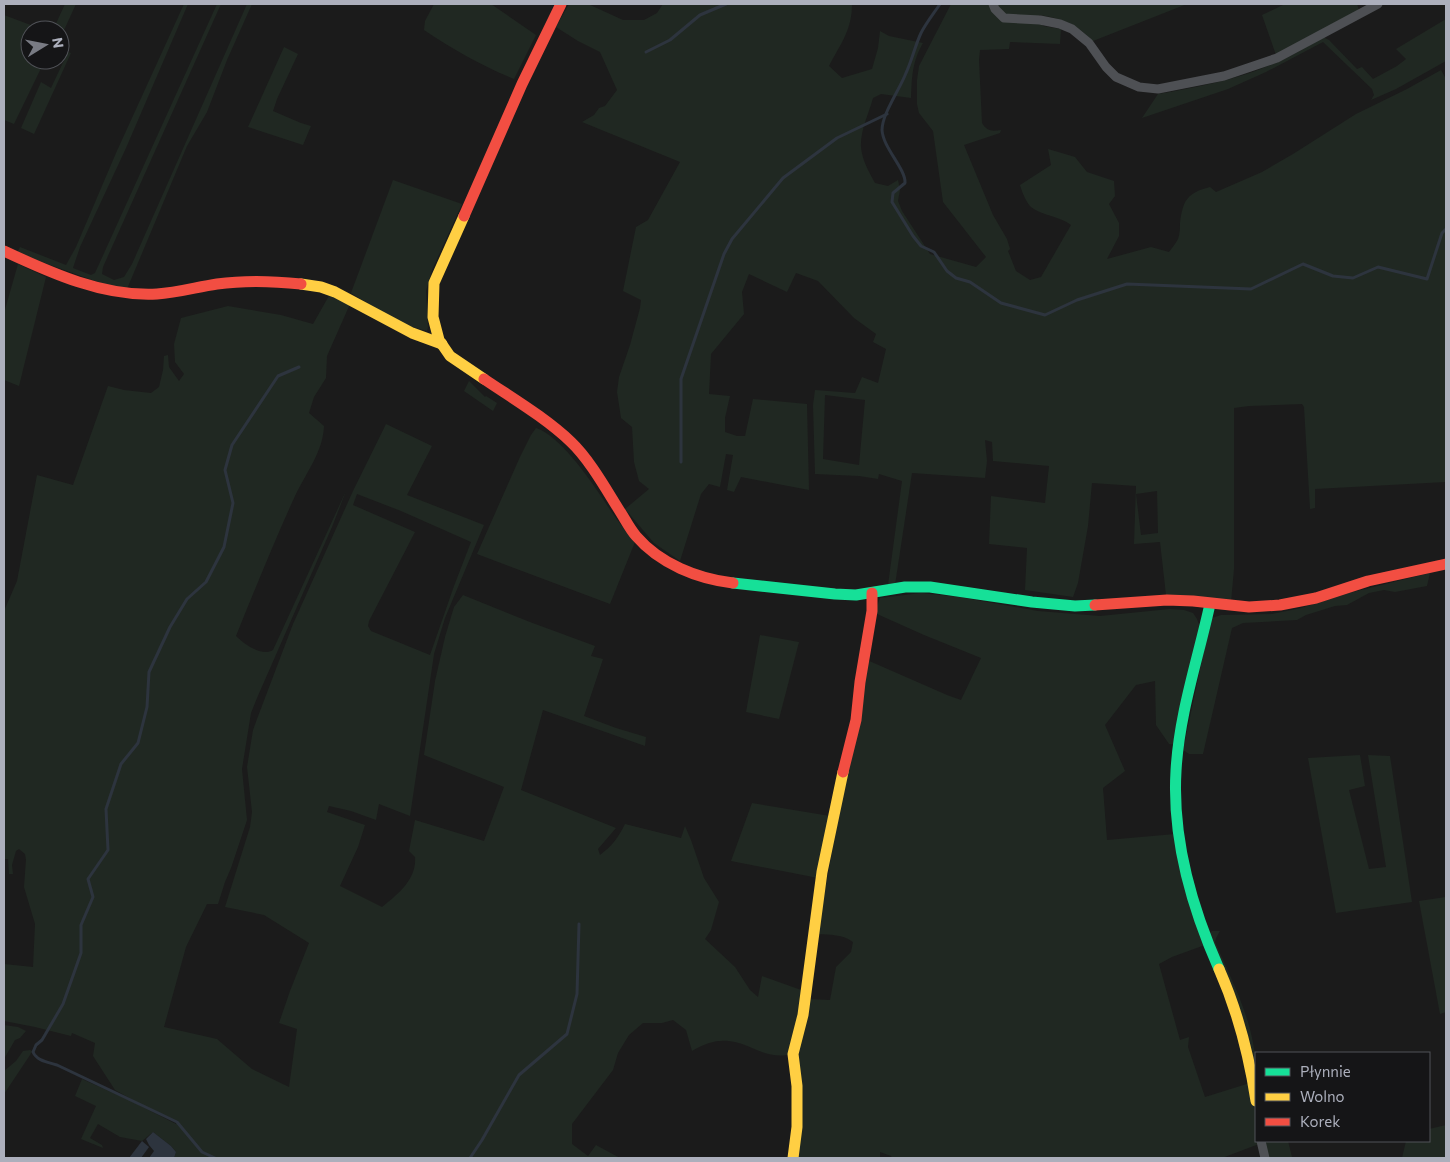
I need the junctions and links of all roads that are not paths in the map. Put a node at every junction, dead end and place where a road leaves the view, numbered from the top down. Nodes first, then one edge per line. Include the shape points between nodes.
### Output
1 (562, 4) edge
2 (993, 4) edge
3 (1378, 4) edge
4 (4, 251) edge
5 (442, 344) junction
6 (1446, 564) edge
7 (872, 593) junction
8 (1210, 604) junction
9 (1255, 1095) edge
10 (1261, 1142) edge
11 (793, 1158) edge
12 (1265, 1158) edge

1 - 5 street via 522,84 434,284 433,317
2 - 3 street via 1004,18 1040,20 1072,29 1089,43 1116,77 1139,87 1158,89 1224,76 1277,58
4 - 5 street via 69,278 125,293 156,294 228,283 274,282 316,286 350,298 406,331
5 - 7 street via 450,356 536,414 571,442 594,471 635,535 651,551 678,568 719,581 835,594
6 - 8 street via 1280,605
7 - 8 street via 930,586 1075,606 1167,600
7 - 11 street via 856,720 822,872 803,1015 793,1054 797,1094
8 - 9 street via 1177,758 1177,824 1200,918 1234,1006
10 - 12 street

